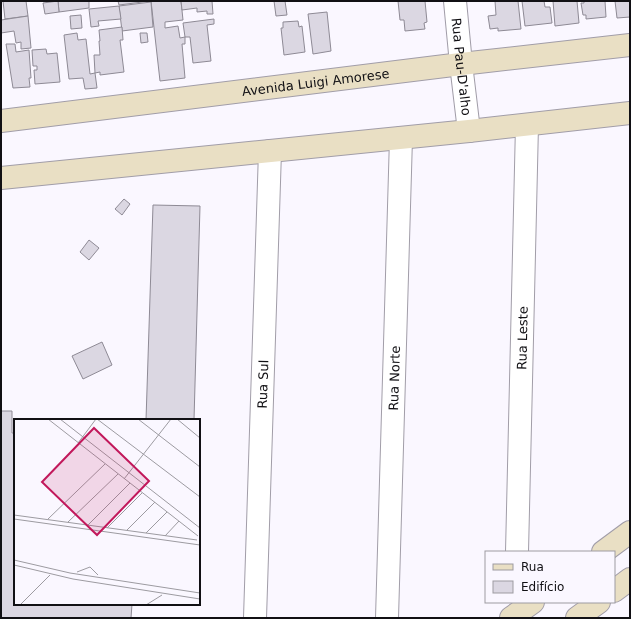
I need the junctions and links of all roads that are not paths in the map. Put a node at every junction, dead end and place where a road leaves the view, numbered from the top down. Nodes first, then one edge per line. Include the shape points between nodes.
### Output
1 (455, 1) edge
2 (630, 46) edge
3 (461, 64) junction
4 (630, 113) edge
5 (1, 121) edge
6 (527, 124) junction
7 (469, 131) junction
8 (401, 138) junction
9 (270, 151) junction
10 (1, 178) edge
11 (630, 532) edge
12 (517, 551) edge
13 (604, 551) edge
14 (630, 579) edge
15 (615, 590) edge
16 (531, 603) edge
17 (598, 603) edge
18 (514, 612) edge
19 (255, 618) edge
20 (387, 618) edge
21 (577, 618) edge

1 - 3 street, Rua Pau-D'alho
2 - 3 street, Avenida Luigi Amorese
3 - 5 street, Avenida Luigi Amorese
3 - 7 street, Rua Pau-D'alho
4 - 6 street
6 - 7 street
6 - 12 street, Rua Leste
7 - 8 street
8 - 9 street
8 - 20 street, Rua Norte
9 - 10 street
9 - 19 street, Rua Sul
11 - 13 street
14 - 15 street
16 - 18 street
17 - 21 street

